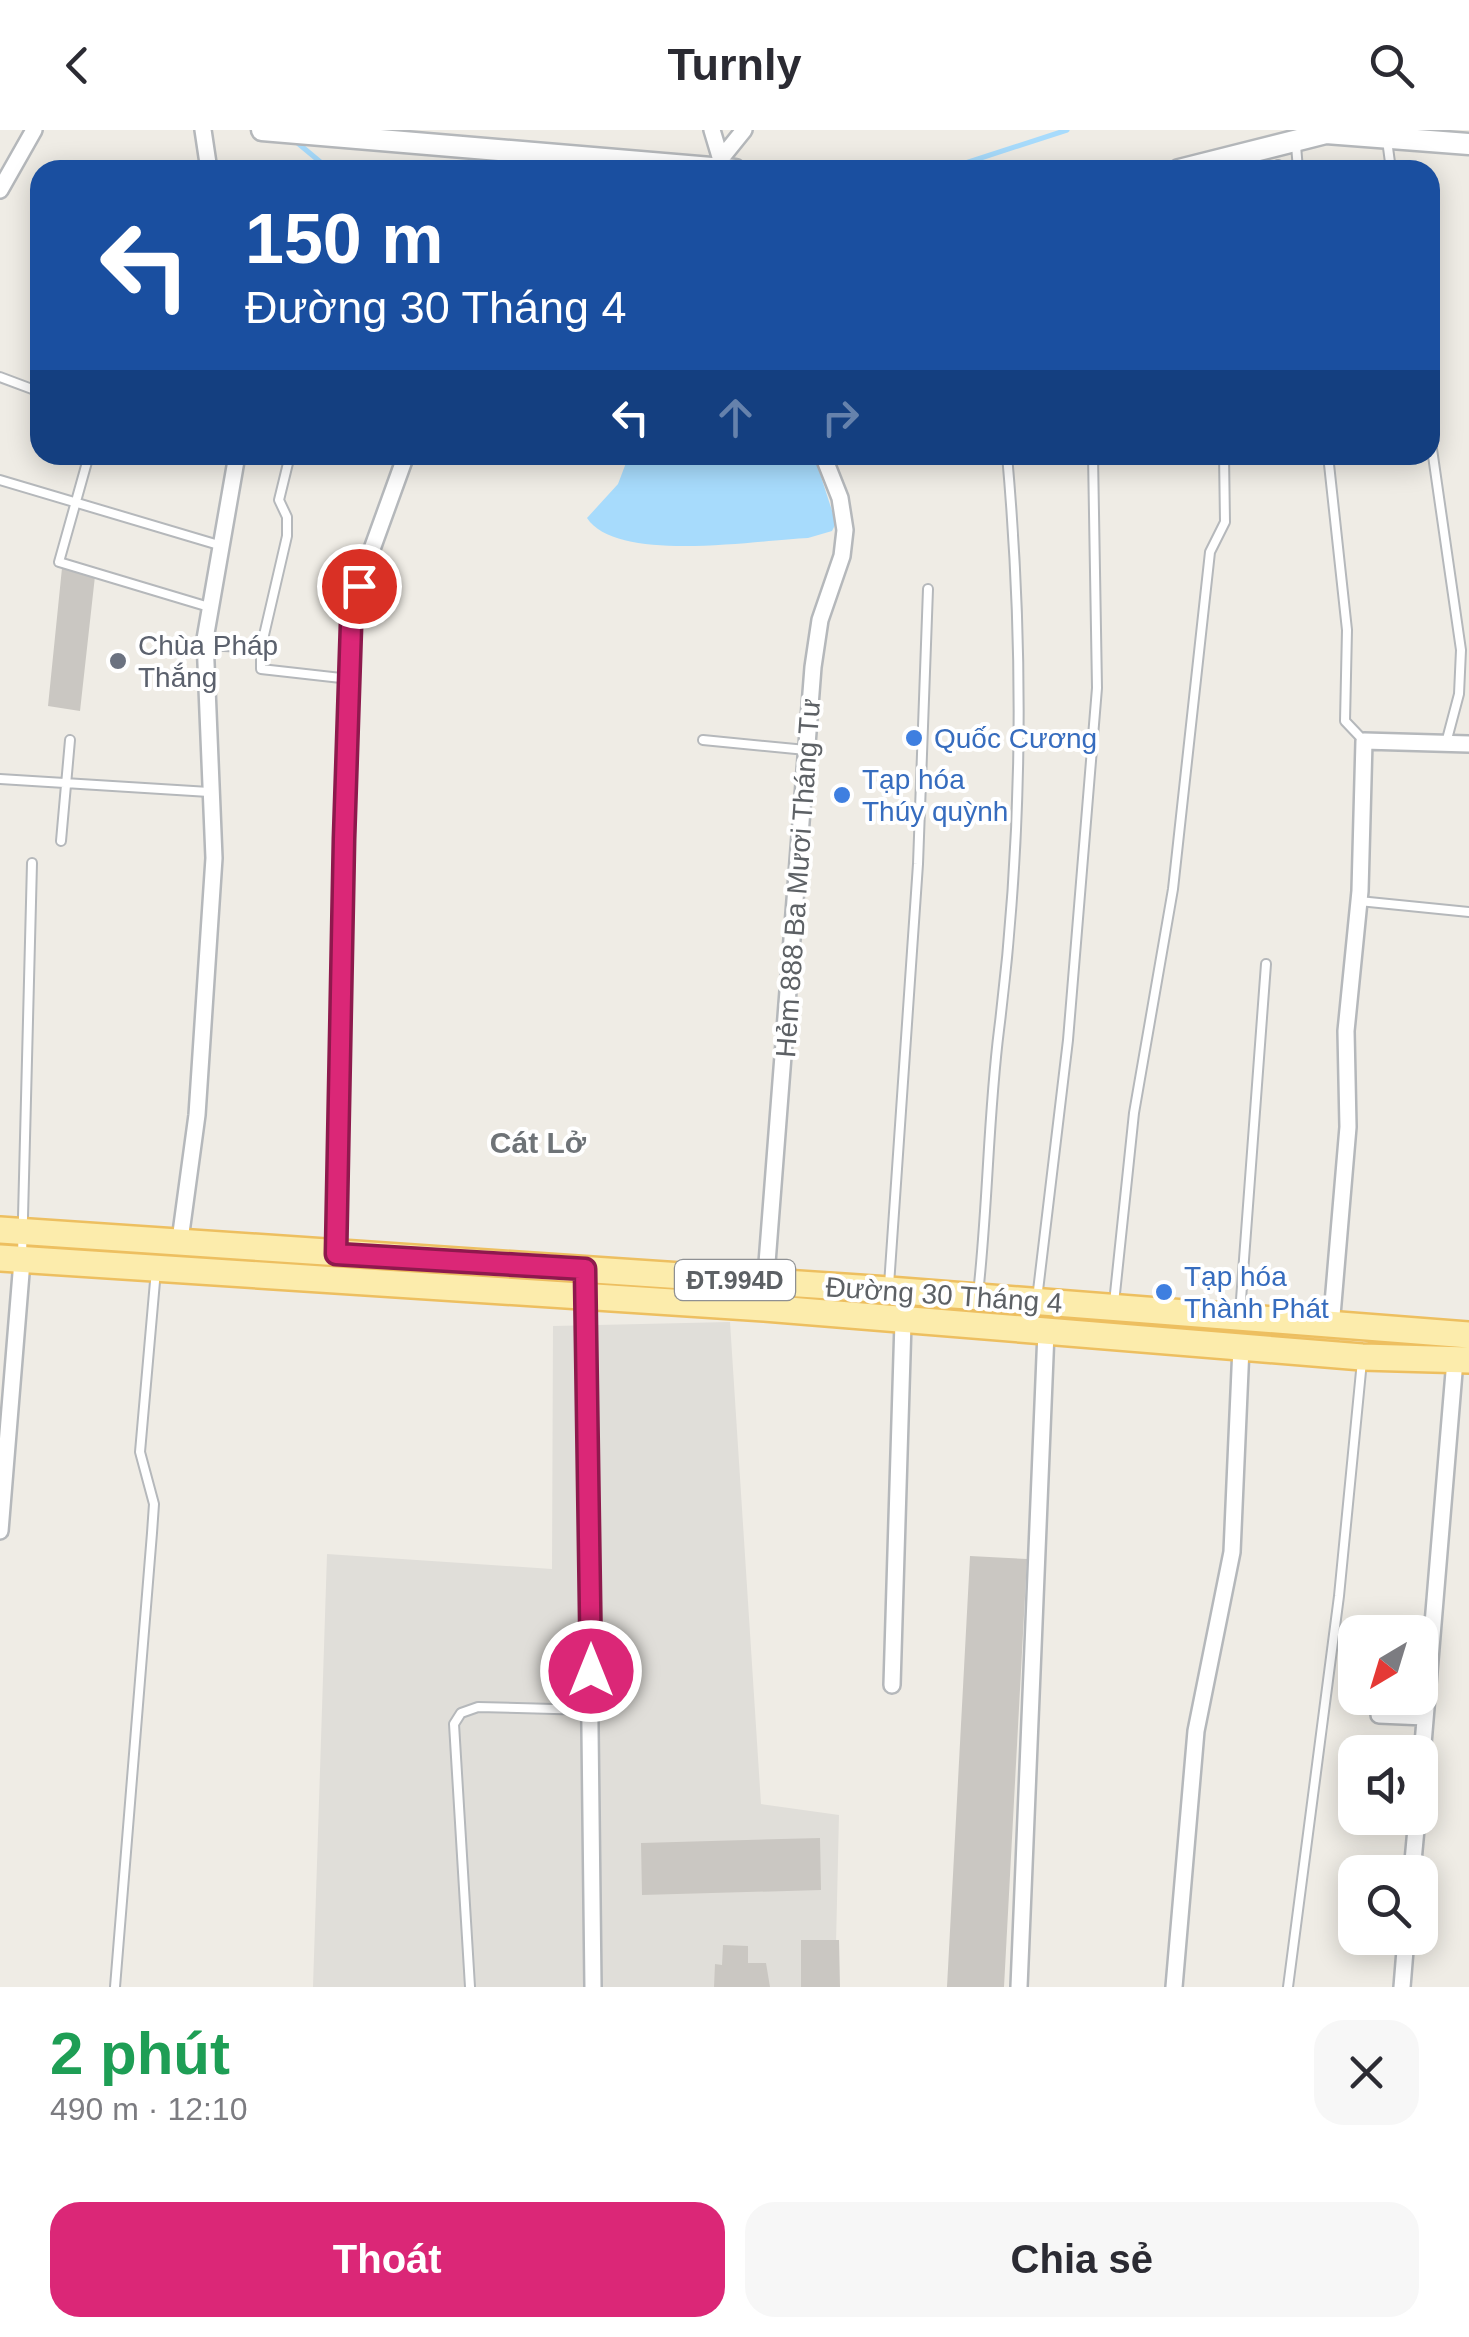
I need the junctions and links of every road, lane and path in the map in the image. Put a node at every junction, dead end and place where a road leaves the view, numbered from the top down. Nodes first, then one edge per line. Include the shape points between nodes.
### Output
1 (34, 130) edge
2 (203, 130) edge
3 (262, 130) edge
4 (712, 130) edge
5 (744, 130) edge
6 (1386, 133) edge
7 (1296, 140) junction
8 (1469, 144) edge
9 (207, 160) edge
10 (649, 160) edge
11 (724, 160) edge
12 (729, 160) edge
13 (1218, 160) edge
14 (1297, 160) edge
15 (1390, 160) edge
16 (0, 190) edge
17 (0, 377) edge
18 (30, 388) edge
19 (85, 465) edge
20 (235, 465) edge
21 (288, 465) edge
22 (402, 465) edge
23 (827, 465) edge
24 (1008, 465) edge
25 (1093, 465) edge
26 (1224, 465) edge
27 (1329, 465) edge
28 (1434, 465) edge
29 (0, 480) edge
30 (75, 500) junction
31 (222, 546) junction
32 (928, 590) dead end
33 (210, 607) junction
34 (206, 645) junction
35 (261, 648) junction
36 (350, 679) junction
37 (70, 740) dead end
38 (704, 740) dead end
39 (1364, 741) junction
40 (1446, 743) junction
41 (1469, 744) edge
42 (806, 750) junction
43 (0, 778) edge
44 (66, 782) junction
45 (209, 792) junction
46 (60, 841) dead end
47 (32, 862) dead end
48 (1359, 901) junction
49 (1469, 912) edge
50 (1266, 964) dead end
51 (12, 1231) edge
52 (180, 1240) junction
53 (336, 1254) junction
54 (11, 1260) edge
55 (156, 1267) junction
56 (585, 1269) junction
57 (888, 1290) junction
58 (765, 1295) junction
59 (584, 1298) junction
60 (977, 1299) junction
61 (1036, 1303) junction
62 (1113, 1308) junction
63 (1239, 1319) junction
64 (903, 1322) junction
65 (1331, 1327) junction
66 (1046, 1332) junction
67 (1469, 1335) edge
68 (1240, 1347) junction
69 (1362, 1357) junction
70 (1462, 1360) edge
71 (0, 1531) edge
72 (892, 1685) dead end
73 (592, 1710) junction
74 (1379, 1715) dead end
75 (1426, 1717) junction
76 (1424, 1735) edge
77 (1405, 1955) edge
78 (116, 1987) edge
79 (470, 1987) edge
80 (593, 1987) edge
81 (1019, 1987) edge
82 (1174, 1987) edge
83 (1288, 1987) edge
84 (1402, 1987) edge

1 - 16 street
2 - 9 street
3 - 10 street
4 - 11 street
5 - 12 street
6 - 7 street
6 - 8 street
6 - 15 lane
7 - 13 street
7 - 14 lane
17 - 18 lane
19 - 30 lane
20 - 31 street
21 - 35 lane via 280,500 287,536
22 - 36 street via 359,586
23 - 42 street, Hẻm 888 Ba Mươi Tháng Tư via 844,530 820,620
24 - 60 lane via 1018,670 1016,805
25 - 61 lane via 1099,612 1094,734 1068,1040
26 - 62 lane via 1224,522 1210,552 1173,888 1134,1112
27 - 39 lane via 1347,630 1345,721
28 - 40 lane via 1462,650
29 - 30 lane
30 - 31 lane
30 - 33 lane via 58,562
31 - 33 street
32 - 57 lane via 918,864
33 - 34 street
34 - 35 lane
34 - 45 street
35 - 36 lane via 260,670
36 - 53 street
37 - 44 lane
38 - 42 lane
39 - 40 street
39 - 48 street
40 - 41 street
42 - 58 street, Hẻm 888 Ba Mươi Tháng Tư
43 - 44 lane
44 - 45 lane
44 - 46 lane
45 - 52 street via 209,959
47 - 51 lane
48 - 49 lane
48 - 65 street via 1348,987 1348,1138
50 - 63 lane
51 - 52 main road, Đường 30 Tháng 4 / ĐT.994D
51 - 54 lane
52 - 53 main road, Đường 30 Tháng 4 / ĐT.994D
53 - 56 main road, Đường 30 Tháng 4 / ĐT.994D
54 - 55 main road, Đường 30 Tháng 4 / ĐT.994D
54 - 71 street
55 - 59 main road, Đường 30 Tháng 4 / ĐT.994D
55 - 78 lane via 140,1452 154,1504
56 - 58 main road, Đường 30 Tháng 4 / ĐT.994D
56 - 59 main road
57 - 58 main road, Đường 30 Tháng 4 / ĐT.994D
57 - 60 main road, Đường 30 Tháng 4 / ĐT.994D
58 - 59 main road, Đường 30 Tháng 4 / ĐT.994D
58 - 64 main road, Đường 30 Tháng 4 / ĐT.994D
59 - 73 street
60 - 61 main road, Đường 30 Tháng 4 / ĐT.994D
61 - 62 main road, Đường 30 Tháng 4 / ĐT.994D
62 - 63 main road, Đường 30 Tháng 4 / ĐT.994D
63 - 65 main road, Đường 30 Tháng 4 / ĐT.994D
63 - 68 main road
64 - 66 main road, Đường 30 Tháng 4 / ĐT.994D
64 - 72 street
65 - 67 main road, Đường 30 Tháng 4 / ĐT.994D
66 - 68 main road, Đường 30 Tháng 4 / ĐT.994D
66 - 81 street
68 - 69 main road, Đường 30 Tháng 4 / ĐT.994D
68 - 82 street via 1232,1552 1196,1731
69 - 70 main road, Đường 30 Tháng 4 / ĐT.994D
69 - 83 lane via 1339,1596
70 - 75 street
73 - 79 lane via 478,1707 454,1724
73 - 80 street
74 - 75 street
75 - 76 street
77 - 84 street

